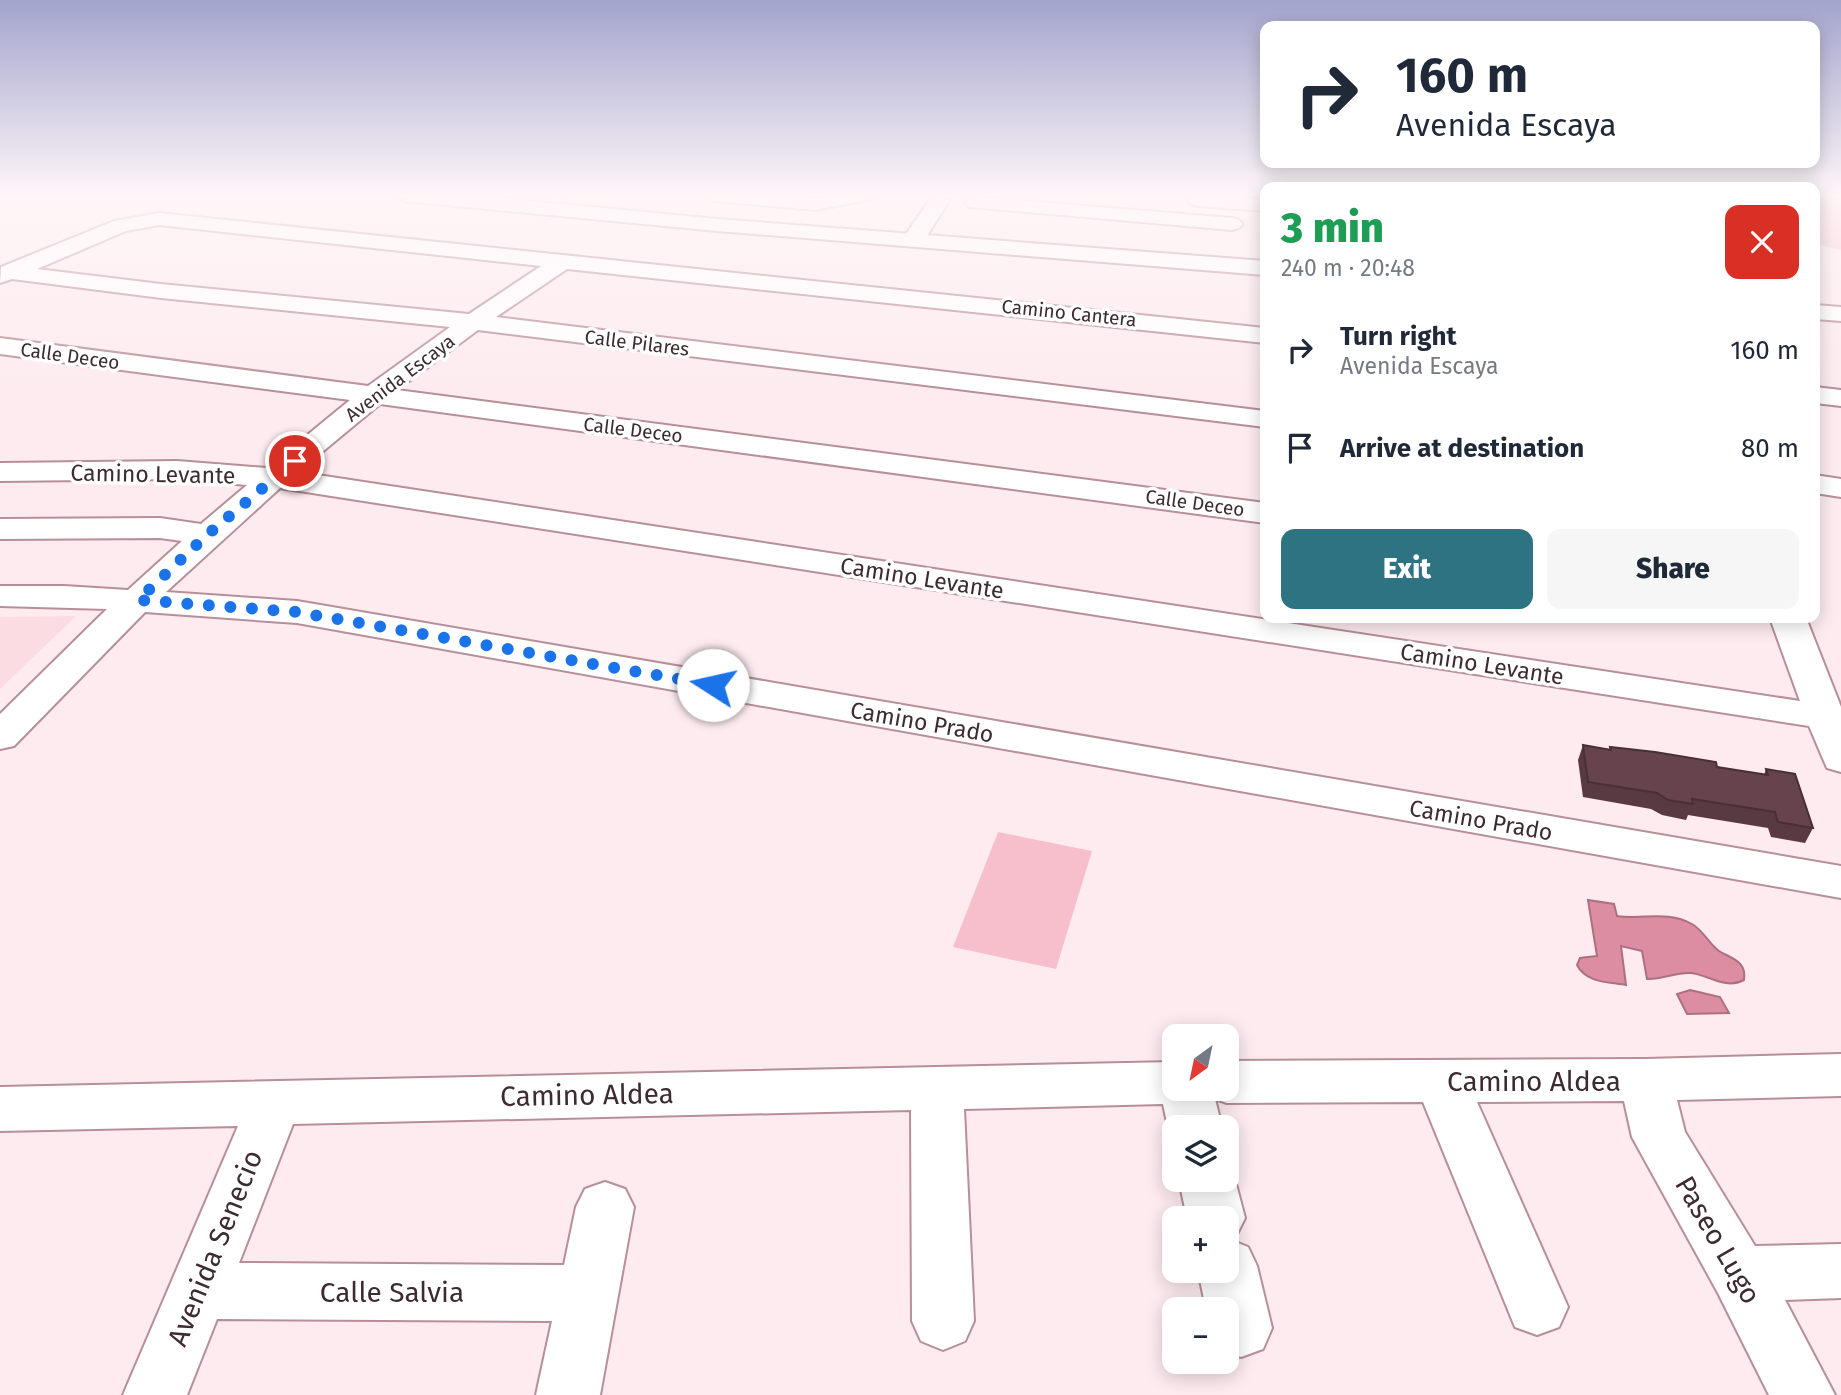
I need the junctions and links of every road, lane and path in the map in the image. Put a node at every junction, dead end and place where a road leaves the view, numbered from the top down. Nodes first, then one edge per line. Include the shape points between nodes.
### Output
1 (37, 260) edge
2 (554, 260) edge
3 (1184, 260) edge
4 (563, 261) junction
5 (1260, 268) edge
6 (4, 274) edge
7 (1820, 299) edge
8 (1841, 301) edge
9 (1820, 312) edge
10 (1841, 314) edge
11 (473, 322) junction
12 (1260, 334) edge
13 (0, 346) edge
14 (373, 396) junction
15 (1820, 396) edge
16 (1841, 398) edge
17 (1260, 418) edge
18 (0, 472) edge
19 (275, 478) junction
20 (1820, 485) edge
21 (1841, 488) edge
22 (1260, 512) edge
23 (0, 529) edge
24 (207, 535) junction
25 (0, 596) edge
26 (138, 600) junction
27 (1790, 623) edge
28 (1834, 718) edge
29 (0, 737) edge
30 (1841, 759) edge
31 (1841, 882) edge
32 (1841, 1075) edge
33 (1645, 1080) junction
34 (1441, 1081) junction
35 (1239, 1082) edge
36 (1162, 1083) edge
37 (937, 1087) junction
38 (275, 1102) junction
39 (0, 1109) edge
40 (605, 1207) dead end
41 (1841, 1271) edge
42 (1739, 1273) junction
43 (1231, 1283) edge
44 (196, 1291) junction
45 (588, 1293) junction
46 (1536, 1307) dead end
47 (943, 1321) dead end
48 (1241, 1328) dead end
49 (155, 1395) edge
50 (568, 1395) edge
51 (1803, 1395) edge

1 - 6 street, Camino Cantera
2 - 4 street, Camino Cantera
3 - 5 street
4 - 11 street, Avenida Escaya
4 - 12 street, Camino Cantera
6 - 11 street, Calle Pilares
7 - 8 street
9 - 10 street
11 - 14 street, Avenida Escaya
11 - 17 street, Calle Pilares
13 - 14 street, Calle Deceo
14 - 19 street, Avenida Escaya
14 - 22 street, Calle Deceo
15 - 16 street
18 - 19 street, Camino Levante via 177,470
19 - 24 street, Avenida Escaya
19 - 28 street, Camino Levante
20 - 21 street
23 - 24 street via 160,528
24 - 26 street, Avenida Escaya
25 - 26 street, Camino Prado
26 - 29 street, Avenida Escaya
26 - 31 street, Camino Prado via 297,612
27 - 28 street
28 - 30 street
32 - 33 street, Camino Aldea
33 - 34 street, Camino Aldea
33 - 42 street, Paseo Lugo via 1659,1137
34 - 35 street, Camino Aldea
34 - 46 street
36 - 37 street, Camino Aldea
37 - 38 street, Camino Aldea
37 - 47 street
38 - 39 street, Camino Aldea
38 - 44 street, Avenida Senecio
40 - 45 street
41 - 42 street
42 - 51 street, Paseo Lugo
43 - 48 street
44 - 45 street, Calle Salvia
44 - 49 street, Avenida Senecio
45 - 50 street

